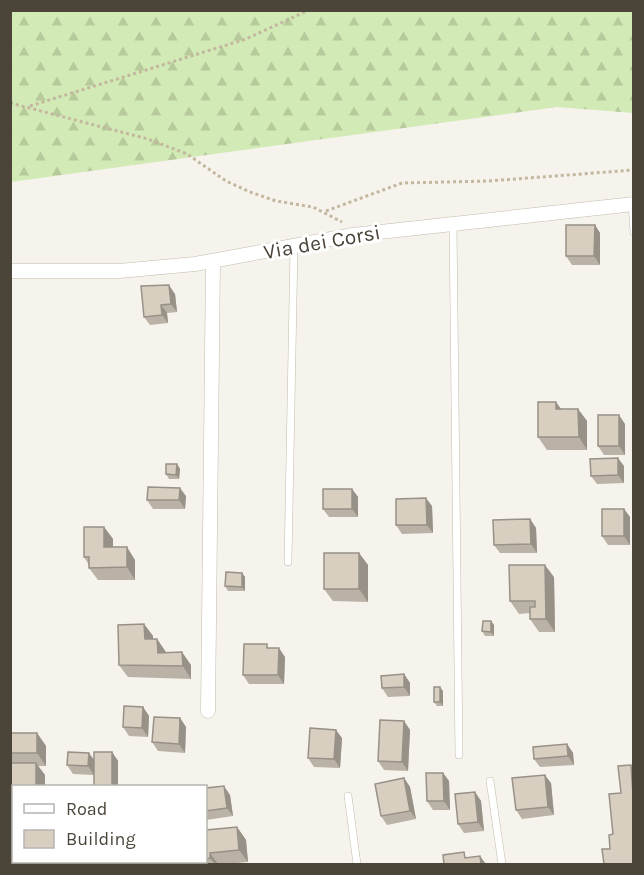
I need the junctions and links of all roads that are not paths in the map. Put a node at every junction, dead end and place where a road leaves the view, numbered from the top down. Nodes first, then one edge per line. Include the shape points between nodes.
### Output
1 (633, 204) edge
2 (453, 224) junction
3 (633, 232) edge
4 (294, 246) junction
5 (213, 262) junction
6 (10, 271) edge
7 (288, 562) dead end
8 (208, 711) dead end
9 (459, 755) dead end
10 (490, 781) dead end
11 (348, 796) dead end
12 (357, 864) edge
13 (501, 864) edge

1 - 2 street, Via dei Corsi
1 - 3 lane
2 - 4 street, Via dei Corsi
2 - 9 lane
4 - 5 street, Via dei Corsi
4 - 7 lane
5 - 6 street, Via dei Corsi via 119,271
5 - 8 street
10 - 13 lane
11 - 12 lane

